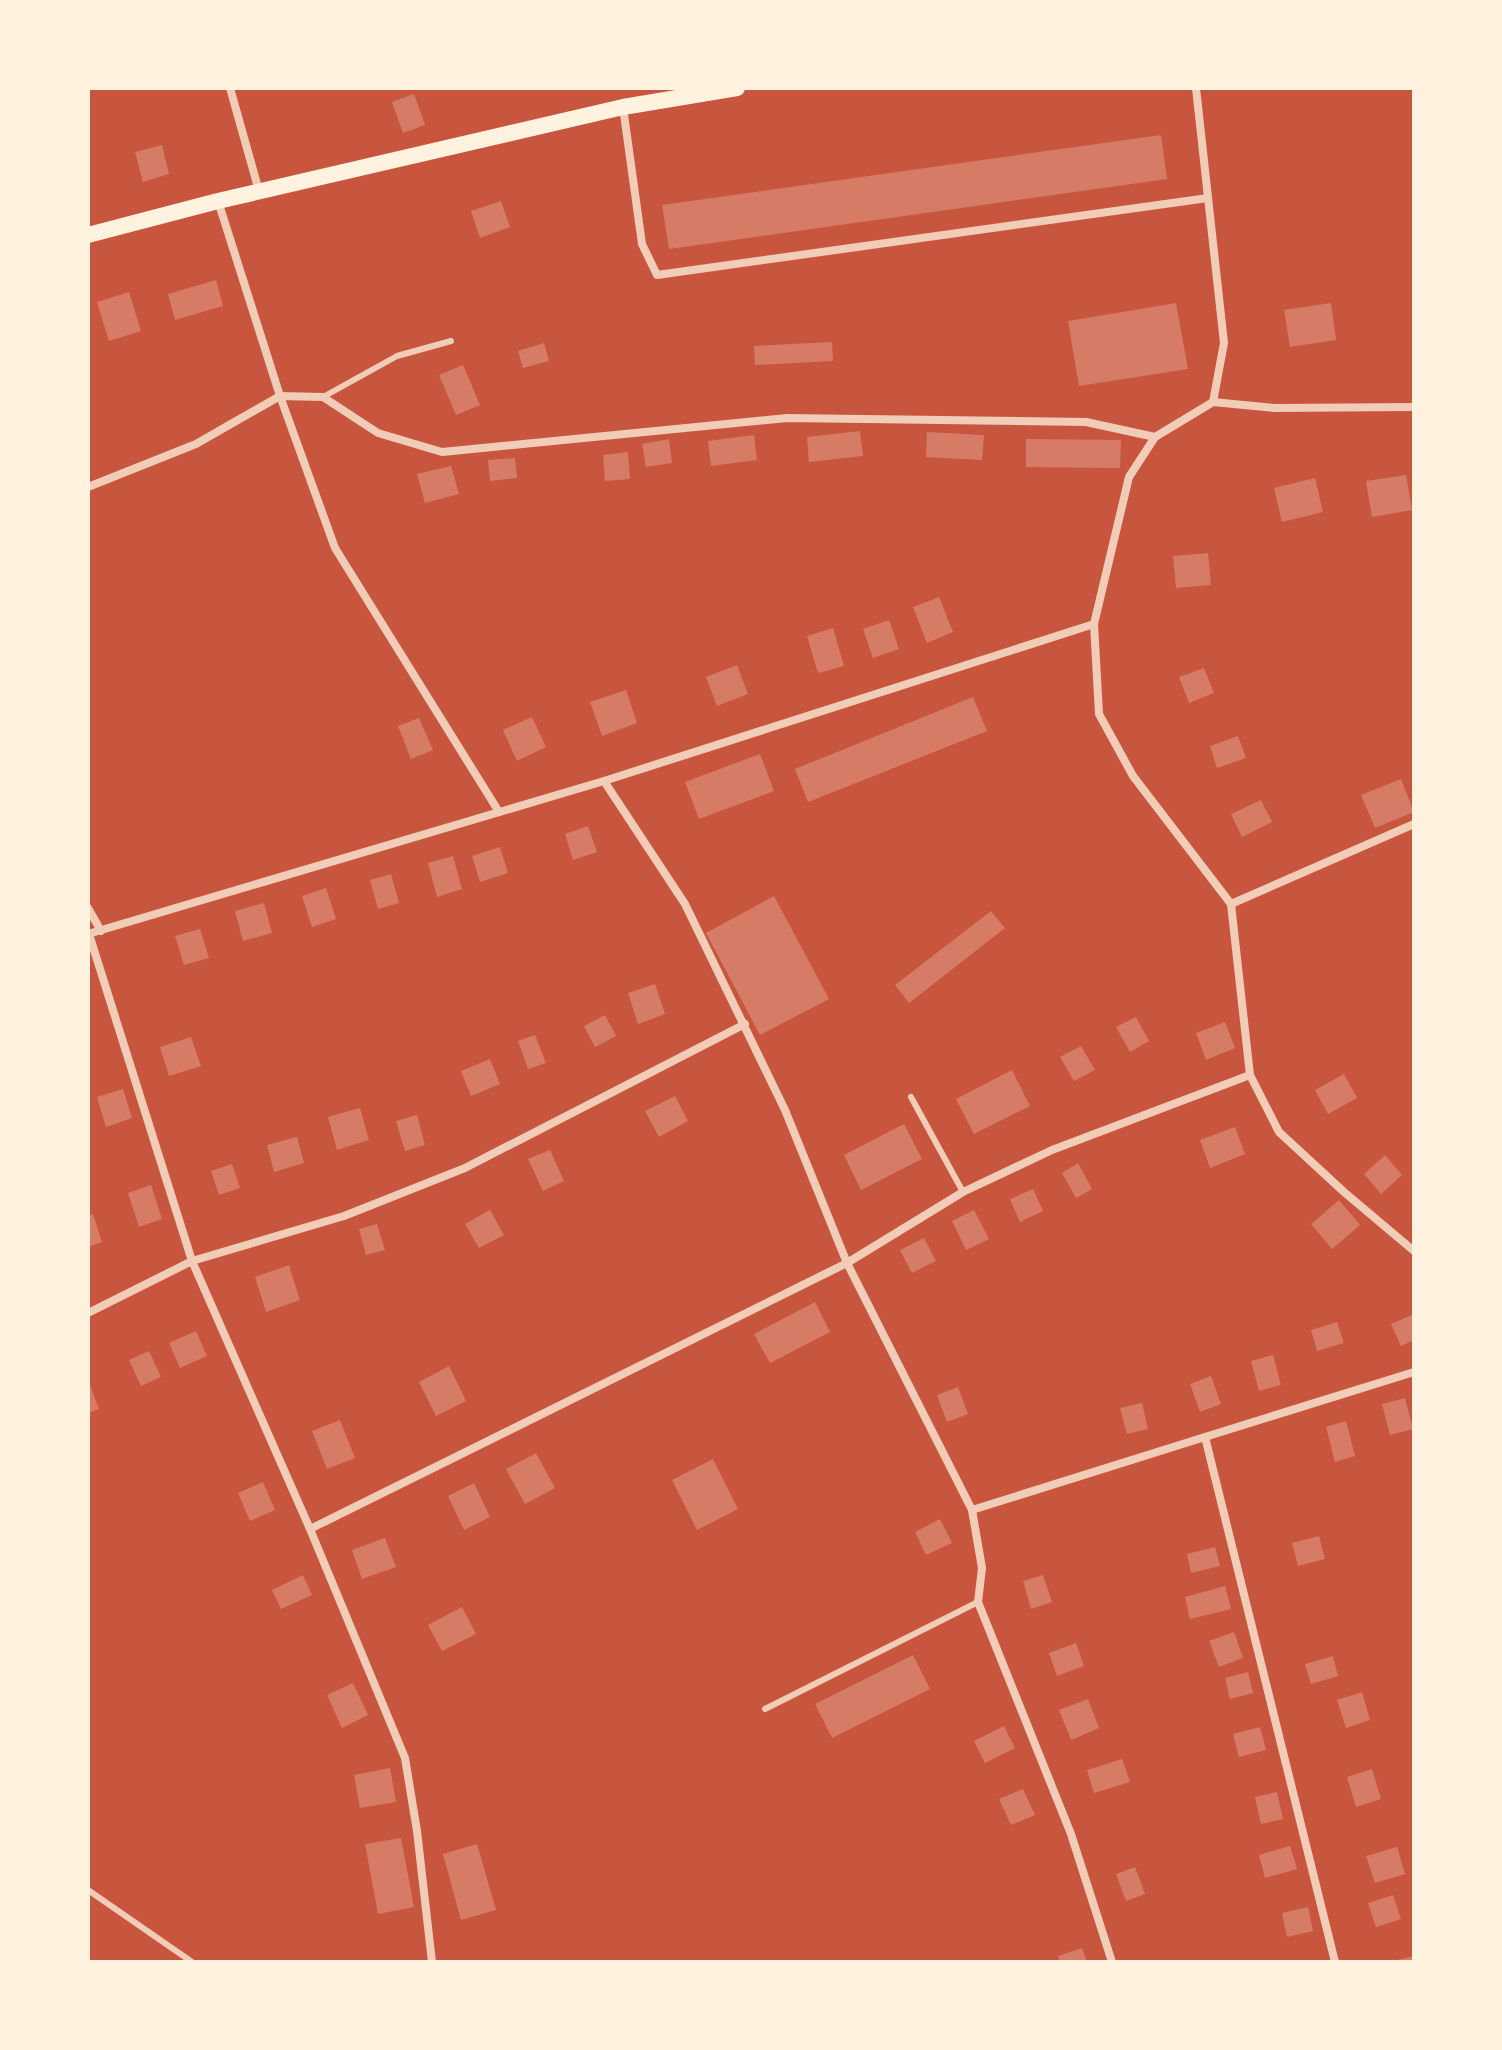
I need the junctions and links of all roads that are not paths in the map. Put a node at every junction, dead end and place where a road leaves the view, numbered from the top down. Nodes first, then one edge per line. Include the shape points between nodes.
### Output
1 (230, 88) edge
2 (737, 88) edge
3 (1196, 88) edge
4 (623, 107) junction
5 (259, 191) junction
6 (1208, 198) junction
7 (218, 201) junction
8 (88, 235) edge
9 (451, 341) dead end
10 (280, 396) junction
11 (323, 397) junction
12 (1213, 402) junction
13 (1414, 407) edge
14 (1155, 437) junction
15 (88, 487) edge
16 (1094, 624) junction
17 (604, 781) junction
18 (499, 812) junction
19 (1414, 824) edge
20 (1231, 904) junction
21 (88, 908) edge
22 (101, 931) junction
23 (88, 934) edge
24 (745, 1024) junction
25 (1250, 1075) junction
26 (911, 1097) dead end
27 (963, 1192) junction
28 (1414, 1251) edge
29 (192, 1261) junction
30 (847, 1263) junction
31 (88, 1313) edge
32 (1414, 1372) edge
33 (1205, 1437) junction
34 (972, 1510) junction
35 (310, 1529) junction
36 (978, 1602) junction
37 (765, 1709) dead end
38 (88, 1890) edge
39 (192, 1962) edge
40 (432, 1962) edge
41 (1112, 1962) edge
42 (1335, 1962) edge

1 - 5 street
2 - 4 main road
3 - 6 street
4 - 5 main road
4 - 6 street via 642,244 657,275
5 - 7 main road
6 - 12 street via 1224,343
7 - 8 main road
7 - 10 street
9 - 11 lane via 397,356
10 - 11 street
10 - 15 street via 196,444
10 - 18 street via 335,548
11 - 14 street via 378,433 442,452 787,418 1086,422
12 - 13 street via 1274,408
12 - 14 street
14 - 16 street via 1129,477
16 - 17 street
16 - 20 street via 1099,714 1133,776
17 - 18 street
17 - 24 street via 685,904
18 - 22 street
19 - 20 street
20 - 25 street
21 - 22 street
22 - 23 street
23 - 29 street
24 - 29 street via 465,1168 344,1216
24 - 30 street
25 - 27 street via 1052,1150
25 - 28 street via 1279,1132
26 - 27 lane
27 - 30 street
29 - 31 street
29 - 35 street
30 - 34 street
30 - 35 street
32 - 33 street
33 - 34 street
33 - 42 street
34 - 36 street via 982,1568
35 - 40 street via 405,1758
36 - 37 lane
36 - 41 street via 1071,1834
38 - 39 lane

